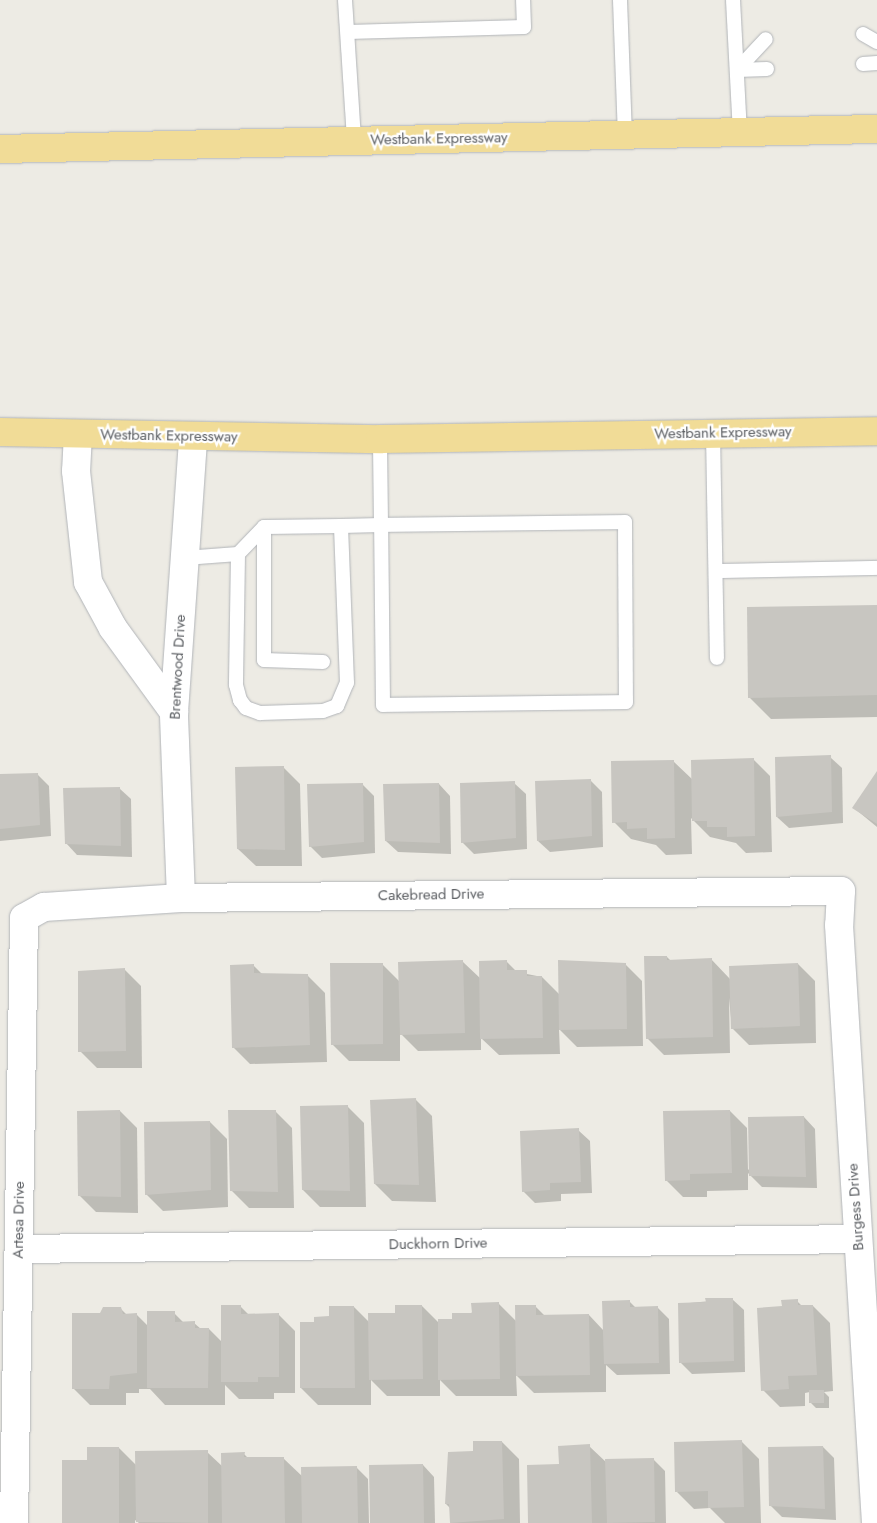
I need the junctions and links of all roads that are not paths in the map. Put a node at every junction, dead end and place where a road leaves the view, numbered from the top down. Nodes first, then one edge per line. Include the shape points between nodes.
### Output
1 (345, 0) edge
2 (523, 0) edge
3 (620, 0) edge
4 (733, 0) edge
5 (348, 32) junction
6 (863, 34) dead end
7 (766, 39) dead end
8 (877, 42) edge
9 (767, 69) dead end
10 (738, 70) junction
11 (877, 128) edge
12 (740, 132) junction
13 (625, 134) junction
14 (354, 141) junction
15 (0, 149) edge
16 (877, 431) edge
17 (0, 432) edge
18 (78, 434) junction
19 (713, 434) junction
20 (193, 437) junction
21 (380, 439) junction
22 (381, 525) junction
23 (264, 526) junction
24 (341, 526) junction
25 (238, 554) junction
26 (185, 558) junction
27 (877, 568) edge
28 (716, 571) junction
29 (717, 658) dead end
30 (323, 662) dead end
31 (174, 712) junction
32 (841, 891) joint
33 (180, 898) junction
34 (24, 918) joint
35 (858, 1239) junction
36 (18, 1249) junction
37 (14, 1523) edge
38 (876, 1523) edge

1 - 5 lane
2 - 5 lane via 524,27
3 - 13 lane
4 - 10 lane
5 - 14 lane
6 - 8 lane
7 - 10 lane
9 - 10 lane
10 - 12 lane
11 - 12 highway, Westbank Expressway
12 - 13 highway, Westbank Expressway
13 - 14 highway, Westbank Expressway
14 - 15 highway, Westbank Expressway
16 - 19 highway, Westbank Expressway
17 - 18 highway, Westbank Expressway
18 - 20 highway, Westbank Expressway
18 - 31 street via 76,471 88,582 113,628
19 - 21 highway, Westbank Expressway
19 - 28 lane
20 - 21 highway, Westbank Expressway
20 - 26 street, Brentwood Drive
21 - 22 lane
22 - 22 lane via 383,705 626,702 625,522
22 - 24 lane
23 - 24 lane
23 - 25 lane
23 - 30 lane via 264,660
24 - 25 lane via 347,683 337,706 323,712 260,713 246,708 240,700 236,685
25 - 26 lane
26 - 31 street, Brentwood Drive
27 - 28 lane
28 - 29 lane
31 - 33 street, Brentwood Drive
32 - 33 street, Cakebread Drive
32 - 35 street, Burgess Drive via 839,925
33 - 34 street, Cakebread Drive via 44,907
34 - 36 street, Artesa Drive
35 - 36 street, Duckhorn Drive
35 - 38 street, Burgess Drive
36 - 37 street, Artesa Drive

